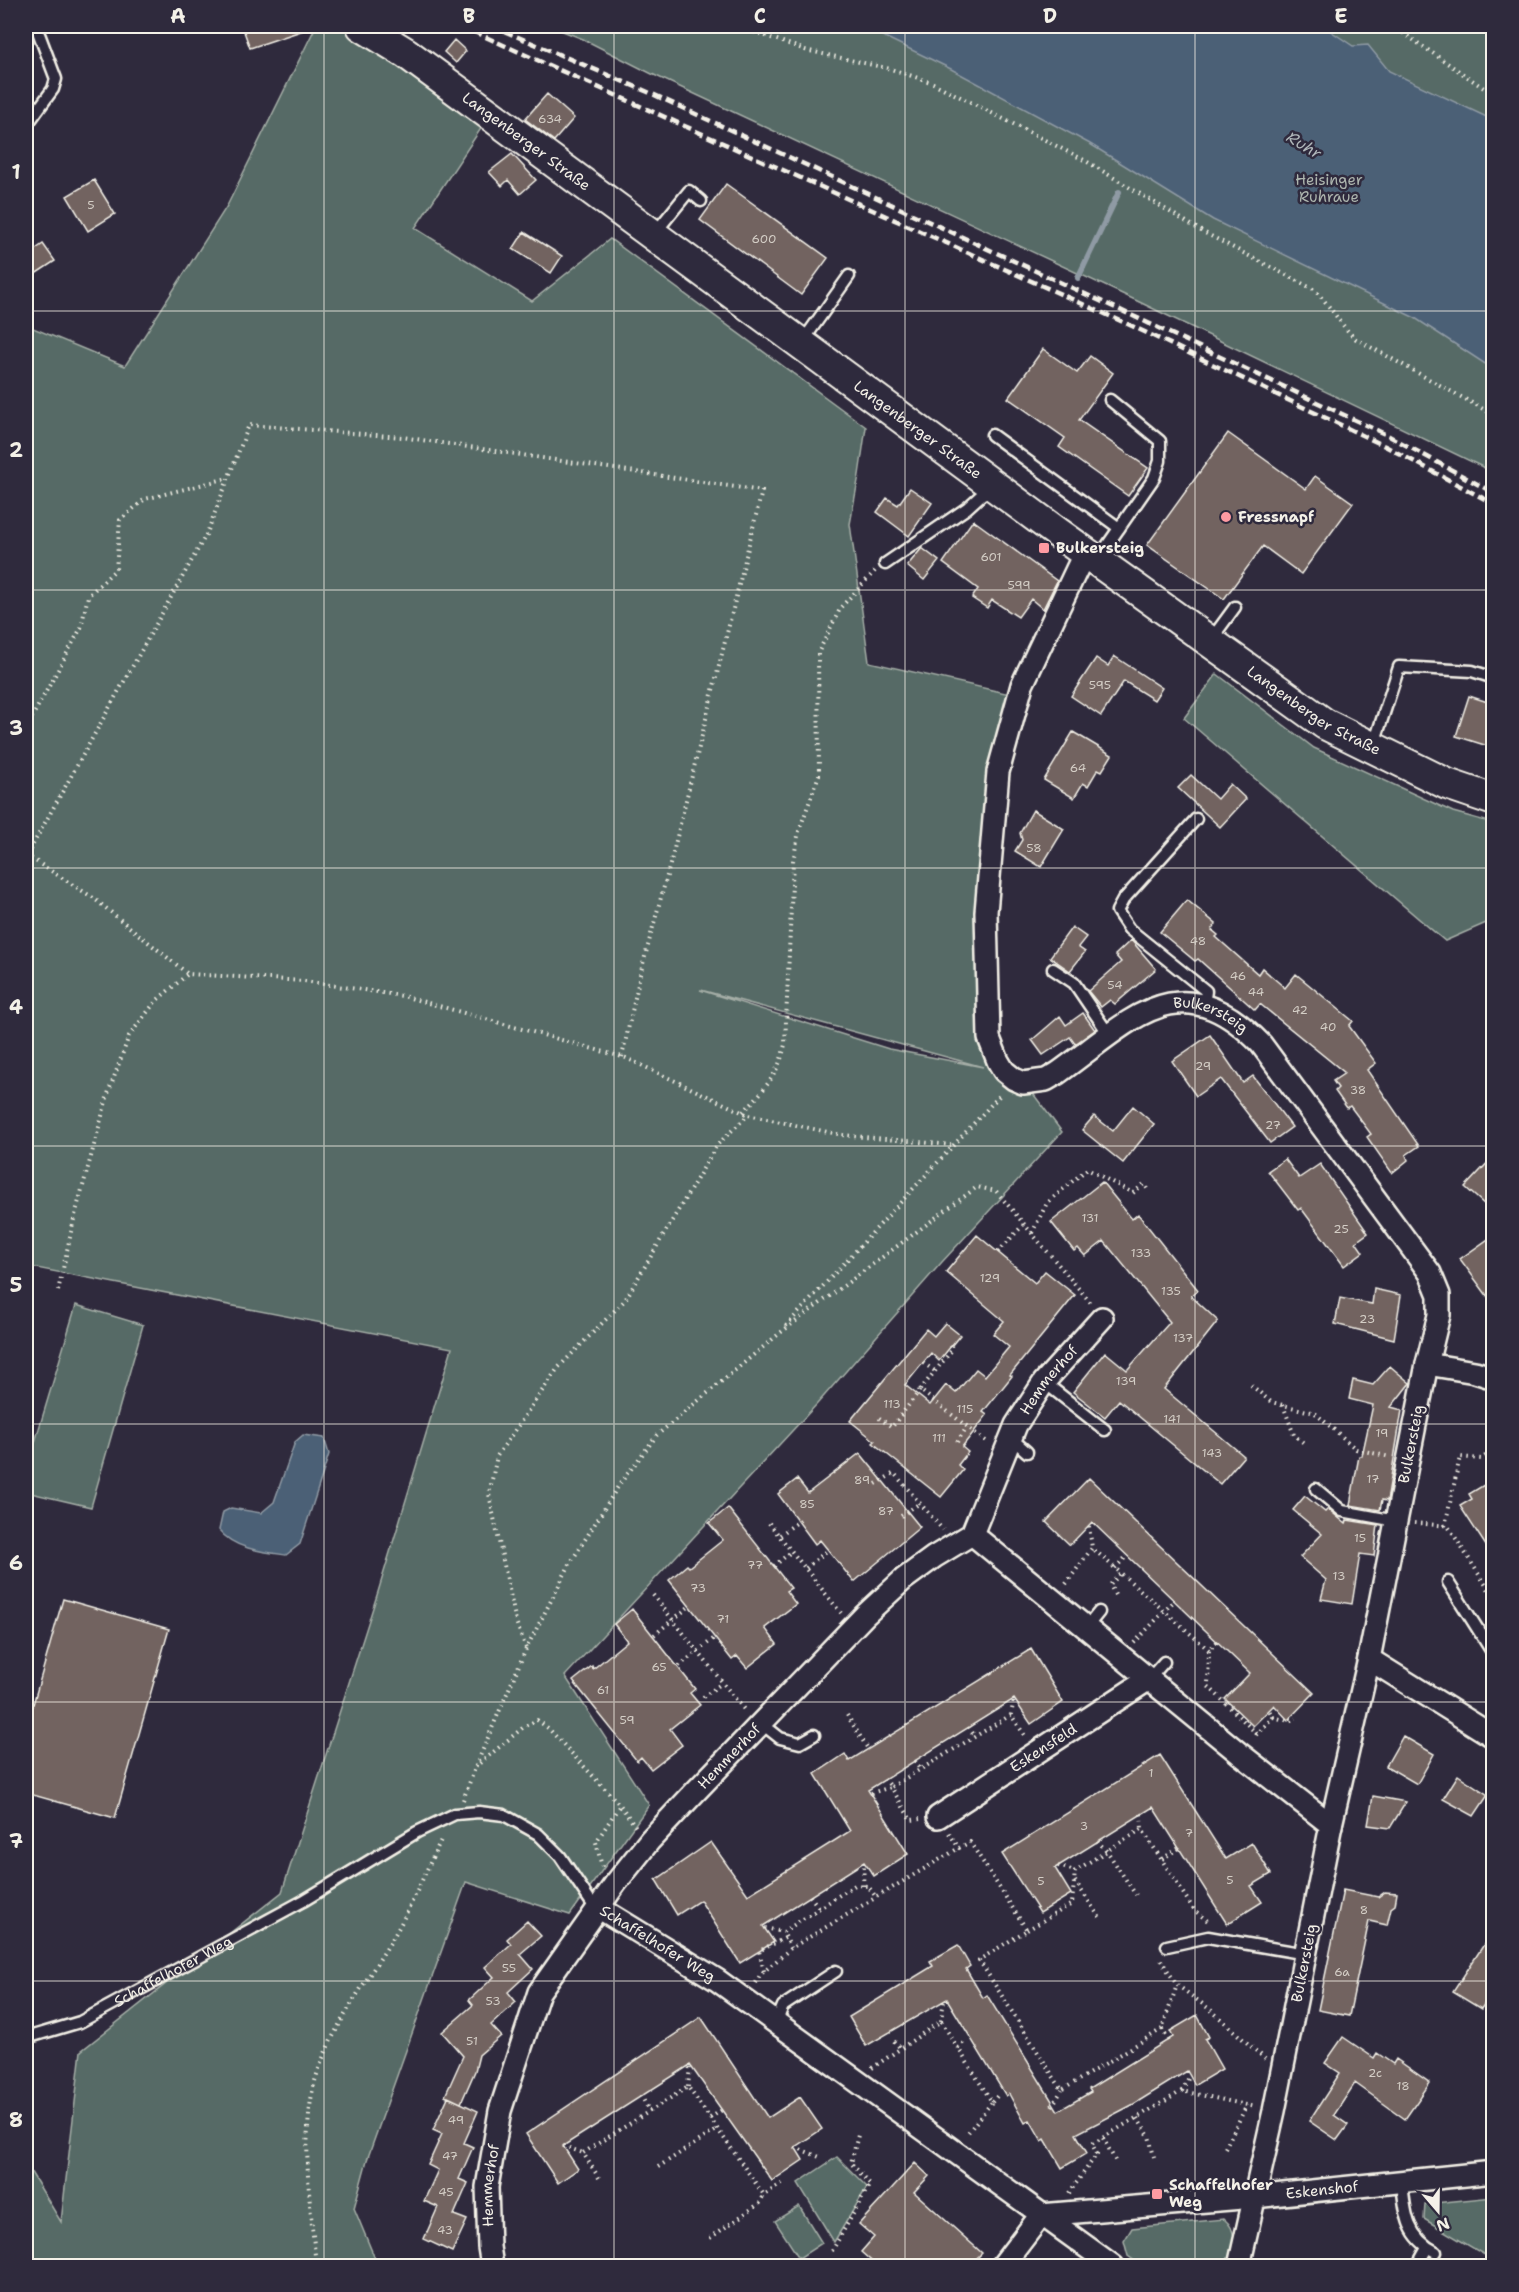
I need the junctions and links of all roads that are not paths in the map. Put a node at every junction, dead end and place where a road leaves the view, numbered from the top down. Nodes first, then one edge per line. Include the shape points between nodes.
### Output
1 (36, 26) edge
2 (362, 26) edge
3 (26, 126) edge
4 (701, 201) dead end
5 (653, 235) junction
6 (849, 276) dead end
7 (801, 344) junction
8 (1110, 400) dead end
9 (992, 435) dead end
10 (992, 485) junction
11 (1119, 528) junction
12 (1091, 556) junction
13 (885, 564) road end
14 (1235, 607) dead end
15 (1210, 641) junction
16 (1494, 678) edge
17 (1373, 748) junction
18 (1494, 800) edge
19 (1196, 819) dead end
20 (1053, 969) dead end
21 (1204, 1005) junction
22 (1110, 1036) junction
23 (1102, 1318) road end
24 (1427, 1364) junction
25 (1494, 1378) edge
26 (1044, 1382) junction
27 (1105, 1430) dead end
28 (1007, 1447) junction
29 (1027, 1452) dead end
30 (1316, 1489) dead end
31 (1396, 1521) junction
32 (963, 1539) junction
33 (1448, 1582) dead end
34 (1494, 1655) edge
35 (1369, 1659) junction
36 (1164, 1662) dead end
37 (1149, 1678) junction
38 (759, 1725) junction
39 (814, 1735) dead end
40 (1494, 1737) edge
41 (938, 1817) road end
42 (1331, 1825) junction
43 (598, 1907) junction
44 (1167, 1946) dead end
45 (1306, 1954) junction
46 (836, 1971) dead end
47 (776, 2024) junction
48 (26, 2035) edge
49 (1494, 2172) edge
50 (1402, 2182) junction
51 (1254, 2197) junction
52 (1048, 2215) junction
53 (492, 2266) edge
54 (1002, 2266) edge
55 (1113, 2266) edge
56 (1239, 2266) edge
57 (1417, 2266) edge

1 - 3 lane via 56,79
2 - 5 main road, Langenberger Straße via 406,53
4 - 5 lane via 688,191
5 - 7 main road, Langenberger Straße
6 - 7 lane
7 - 10 main road, Langenberger Straße
8 - 11 lane via 1160,441 1160,461 1154,478
9 - 11 lane
10 - 12 main road, Langenberger Straße
10 - 13 lane via 967,508
11 - 12 lane
12 - 15 main road, Langenberger Straße
12 - 22 street, Bulkersteig via 1022,685 998,772 986,912 989,1038 1004,1071 1023,1083 1035,1083 1046,1080
14 - 15 lane
15 - 17 main road, Langenberger Straße via 1325,724
16 - 17 lane via 1472,671 1399,667
17 - 18 main road, Langenberger Straße via 1447,784
19 - 21 lane via 1117,911 1129,928 1206,991
20 - 22 lane via 1074,983
21 - 22 street, Bulkersteig via 1172,1002 1153,1008
21 - 24 street, Bulkersteig via 1228,1015 1261,1044 1430,1273 1439,1295
23 - 26 street, Hemmerhof
24 - 25 street
24 - 31 street, Bulkersteig
26 - 27 lane
26 - 28 street, Hemmerhof via 1016,1425
28 - 29 lane
28 - 32 street, Hemmerhof
30 - 31 lane via 1342,1511
31 - 35 street, Bulkersteig
32 - 37 street via 1053,1602 1092,1620 1122,1657
32 - 38 street, Hemmerhof via 904,1579 852,1627
33 - 34 lane
35 - 40 street
35 - 42 street, Bulkersteig
36 - 37 lane
37 - 41 street, Eskensfeld
37 - 42 street
38 - 39 lane via 780,1738 800,1743
38 - 43 street, Hemmerhof via 650,1840
42 - 45 street, Bulkersteig
43 - 47 street, Schaffelhofer Weg via 717,1980
43 - 48 lane, Schaffelhofer Weg via 538,1834 504,1815 455,1814 80,2022
43 - 53 street, Hemmerhof via 539,1992 500,2111 487,2187
44 - 45 lane via 1208,1937
45 - 51 street, Bulkersteig
46 - 47 lane via 783,2006
47 - 52 street, Schaffelhofer Weg
49 - 50 street, Eskenshof
50 - 51 street, Eskenshof
50 - 57 lane via 1405,2211 1413,2234 1431,2250
51 - 52 street, Eskenshof
51 - 56 street, Bulkersteig
52 - 54 street
52 - 55 street, Schaffelhofer Weg

